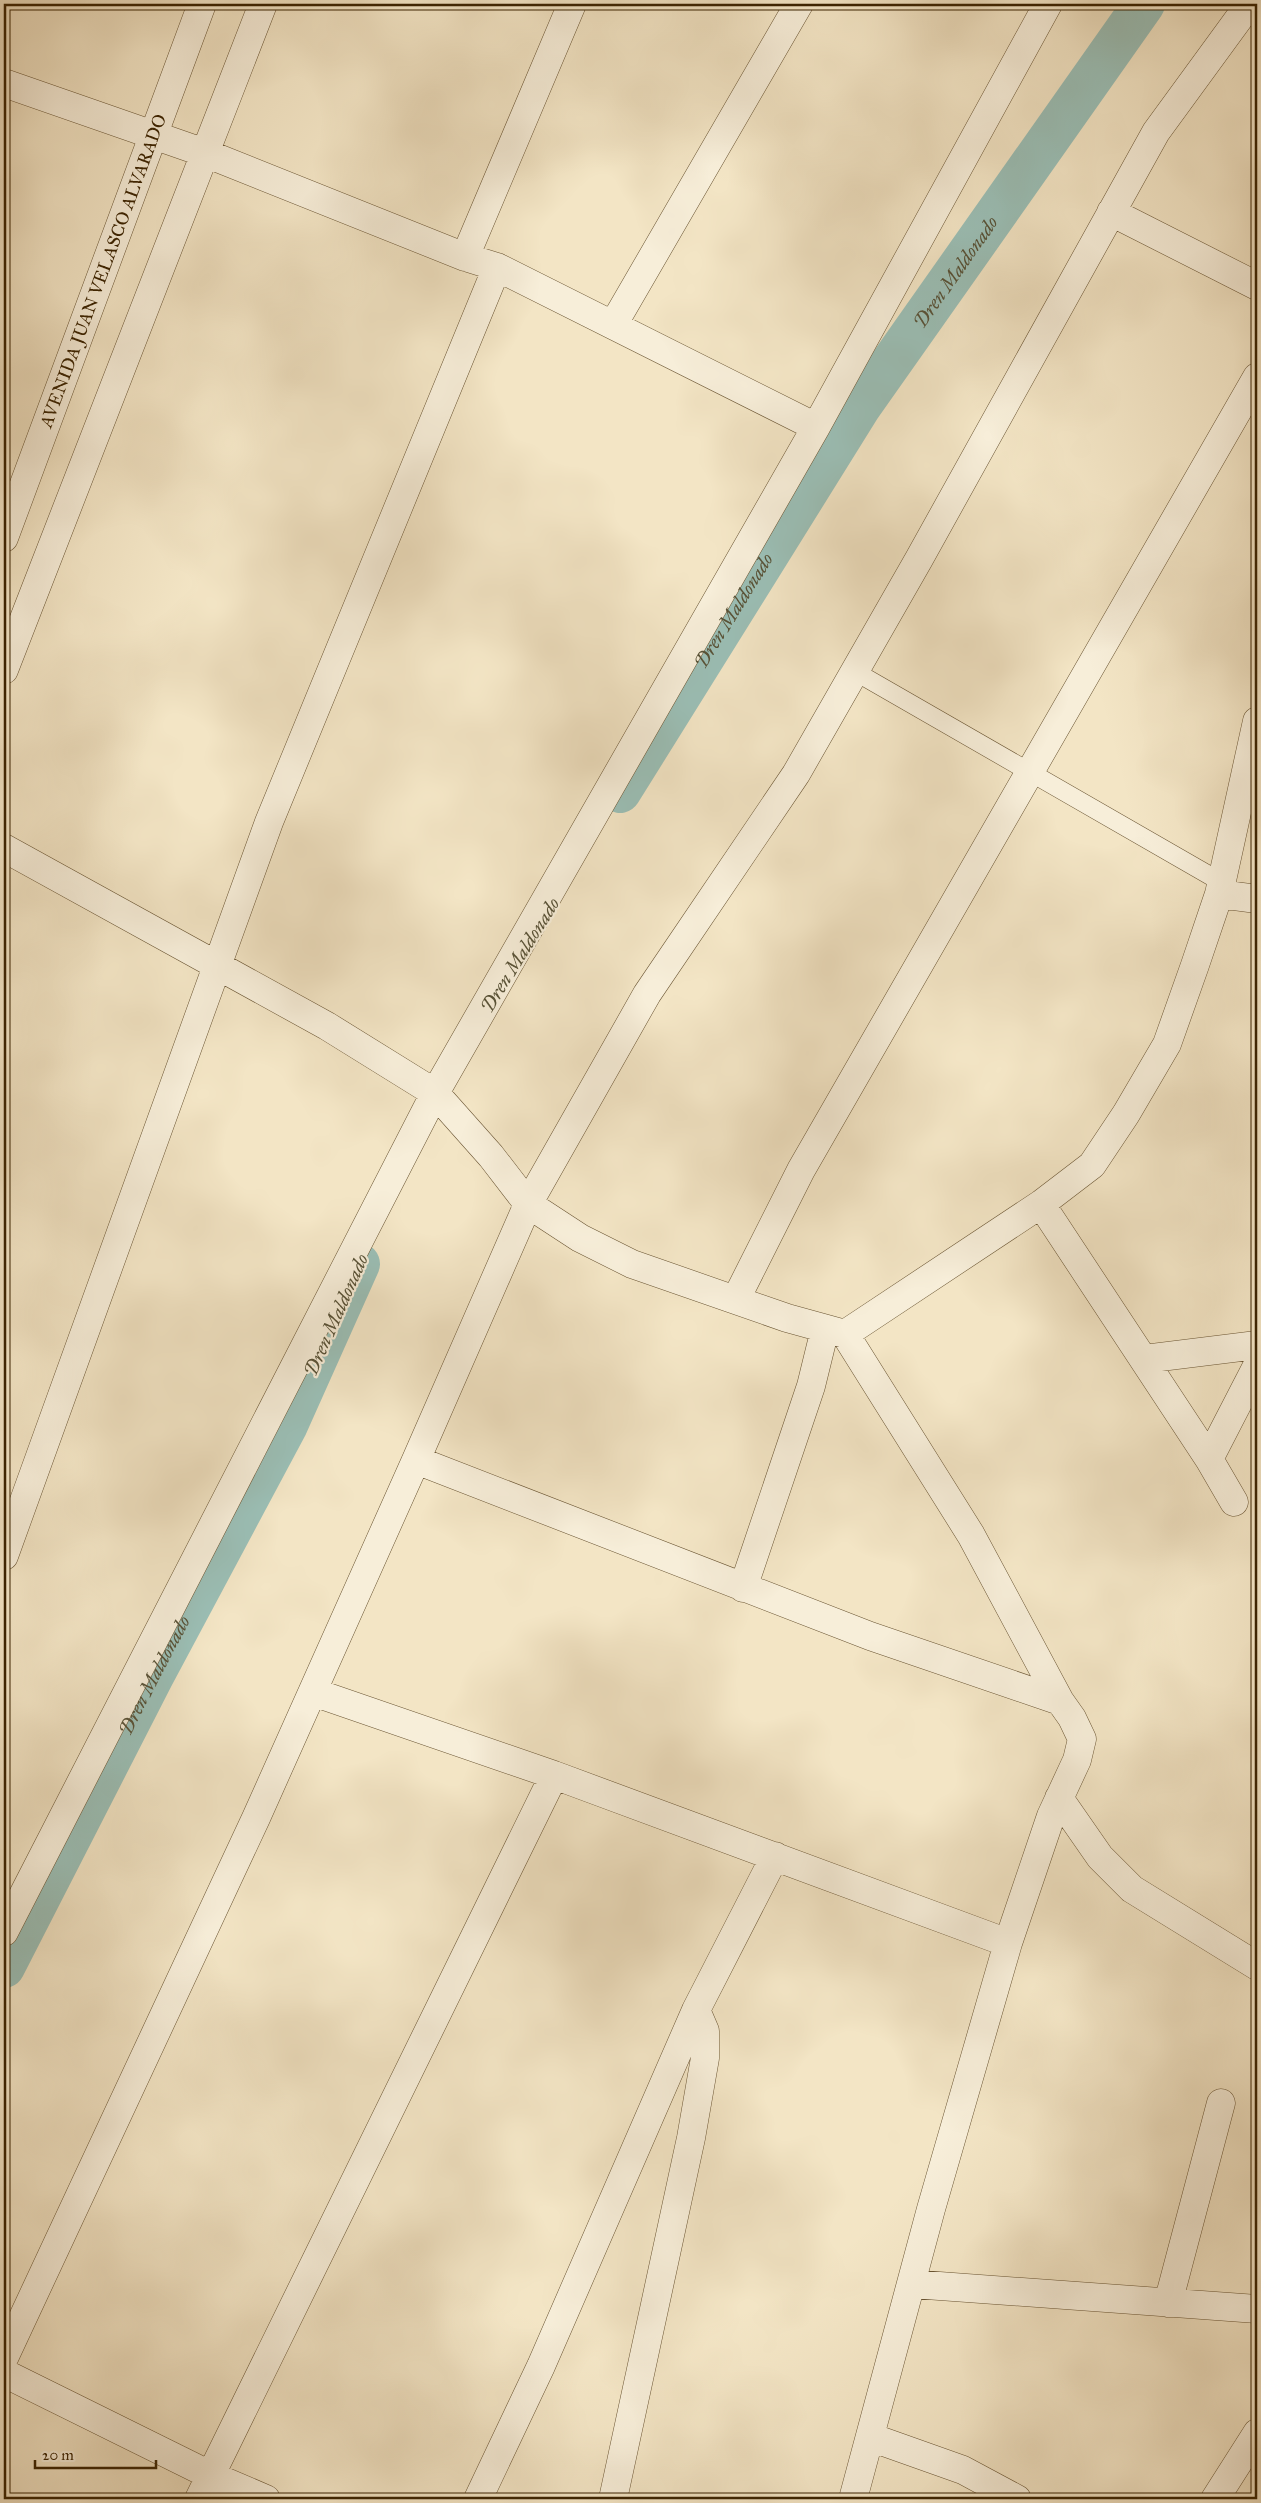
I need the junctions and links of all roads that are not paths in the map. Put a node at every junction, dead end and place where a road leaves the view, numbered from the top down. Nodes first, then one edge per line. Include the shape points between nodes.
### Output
1 (202, 4) edge
2 (263, 4) edge
3 (572, 4) edge
4 (799, 4) edge
5 (1048, 4) edge
6 (1250, 7) edge
7 (4, 83) edge
8 (154, 135) junction
9 (205, 152) junction
10 (1112, 212) junction
11 (465, 257) junction
12 (497, 267) junction
13 (1257, 286) edge
14 (613, 325) junction
15 (1257, 377) edge
16 (816, 427) junction
17 (4, 538) edge
18 (4, 670) edge
19 (854, 671) junction
20 (1257, 720) edge
21 (1030, 773) junction
22 (4, 848) edge
23 (1220, 888) junction
24 (1257, 899) edge
25 (218, 965) junction
26 (435, 1093) junction
27 (528, 1204) junction
28 (1042, 1204) junction
29 (736, 1299) junction
30 (835, 1331) junction
31 (1257, 1345) edge
32 (1144, 1359) junction
33 (1257, 1366) edge
34 (1208, 1459) junction
35 (416, 1460) junction
36 (1234, 1502) dead end
37 (4, 1556) edge
38 (744, 1588) junction
39 (312, 1692) junction
40 (1060, 1701) junction
41 (554, 1775) junction
42 (1059, 1798) junction
43 (775, 1856) junction
44 (4, 1932) edge
45 (1008, 1943) junction
46 (1257, 1966) edge
47 (696, 2010) junction
48 (1221, 2103) dead end
49 (912, 2284) junction
50 (1168, 2303) junction
51 (1257, 2309) edge
52 (4, 2358) edge
53 (4, 2373) edge
54 (1257, 2433) edge
55 (870, 2437) junction
56 (205, 2487) edge
57 (266, 2499) edge
58 (478, 2499) edge
59 (613, 2499) edge
60 (853, 2499) edge
61 (1017, 2499) edge
62 (1215, 2499) edge

1 - 8 street, AVENIDA JUAN VELASCO ALVARADO
2 - 9 street
3 - 11 street
4 - 14 street
5 - 16 street
6 - 10 street via 1156,132
7 - 8 street
8 - 9 street
8 - 17 street, AVENIDA JUAN VELASCO ALVARADO
9 - 11 street
9 - 18 street
10 - 13 street
10 - 19 street
11 - 12 street
12 - 14 street
12 - 25 street via 268,822
14 - 16 street
15 - 21 street
16 - 26 street
19 - 21 lane
19 - 27 street via 796,774 647,994
20 - 23 street
21 - 23 lane
21 - 29 street via 801,1170
22 - 25 street
23 - 24 street
23 - 28 street via 1167,1044 1092,1165
25 - 26 street via 327,1026
25 - 37 street
26 - 27 street
26 - 44 street
27 - 29 street via 580,1238 632,1264
27 - 35 street
28 - 30 street
28 - 32 street
29 - 30 street
30 - 38 street via 811,1386
30 - 40 street via 971,1535
31 - 32 street
32 - 34 street
33 - 34 street
34 - 36 street
35 - 38 street
35 - 39 street
38 - 40 street via 870,1636
39 - 41 street
39 - 52 street
40 - 42 street via 1082,1739 1077,1760
41 - 43 street
41 - 56 street
42 - 45 street
42 - 46 street via 1100,1857 1132,1889
43 - 45 street
43 - 47 street
45 - 49 street via 930,2209
47 - 58 street via 541,2366
47 - 59 street via 705,2031 705,2058 689,2148
48 - 50 street
49 - 50 street
49 - 55 street
50 - 51 street
53 - 56 street
54 - 62 street
55 - 60 street
55 - 61 street via 963,2470
56 - 57 street

